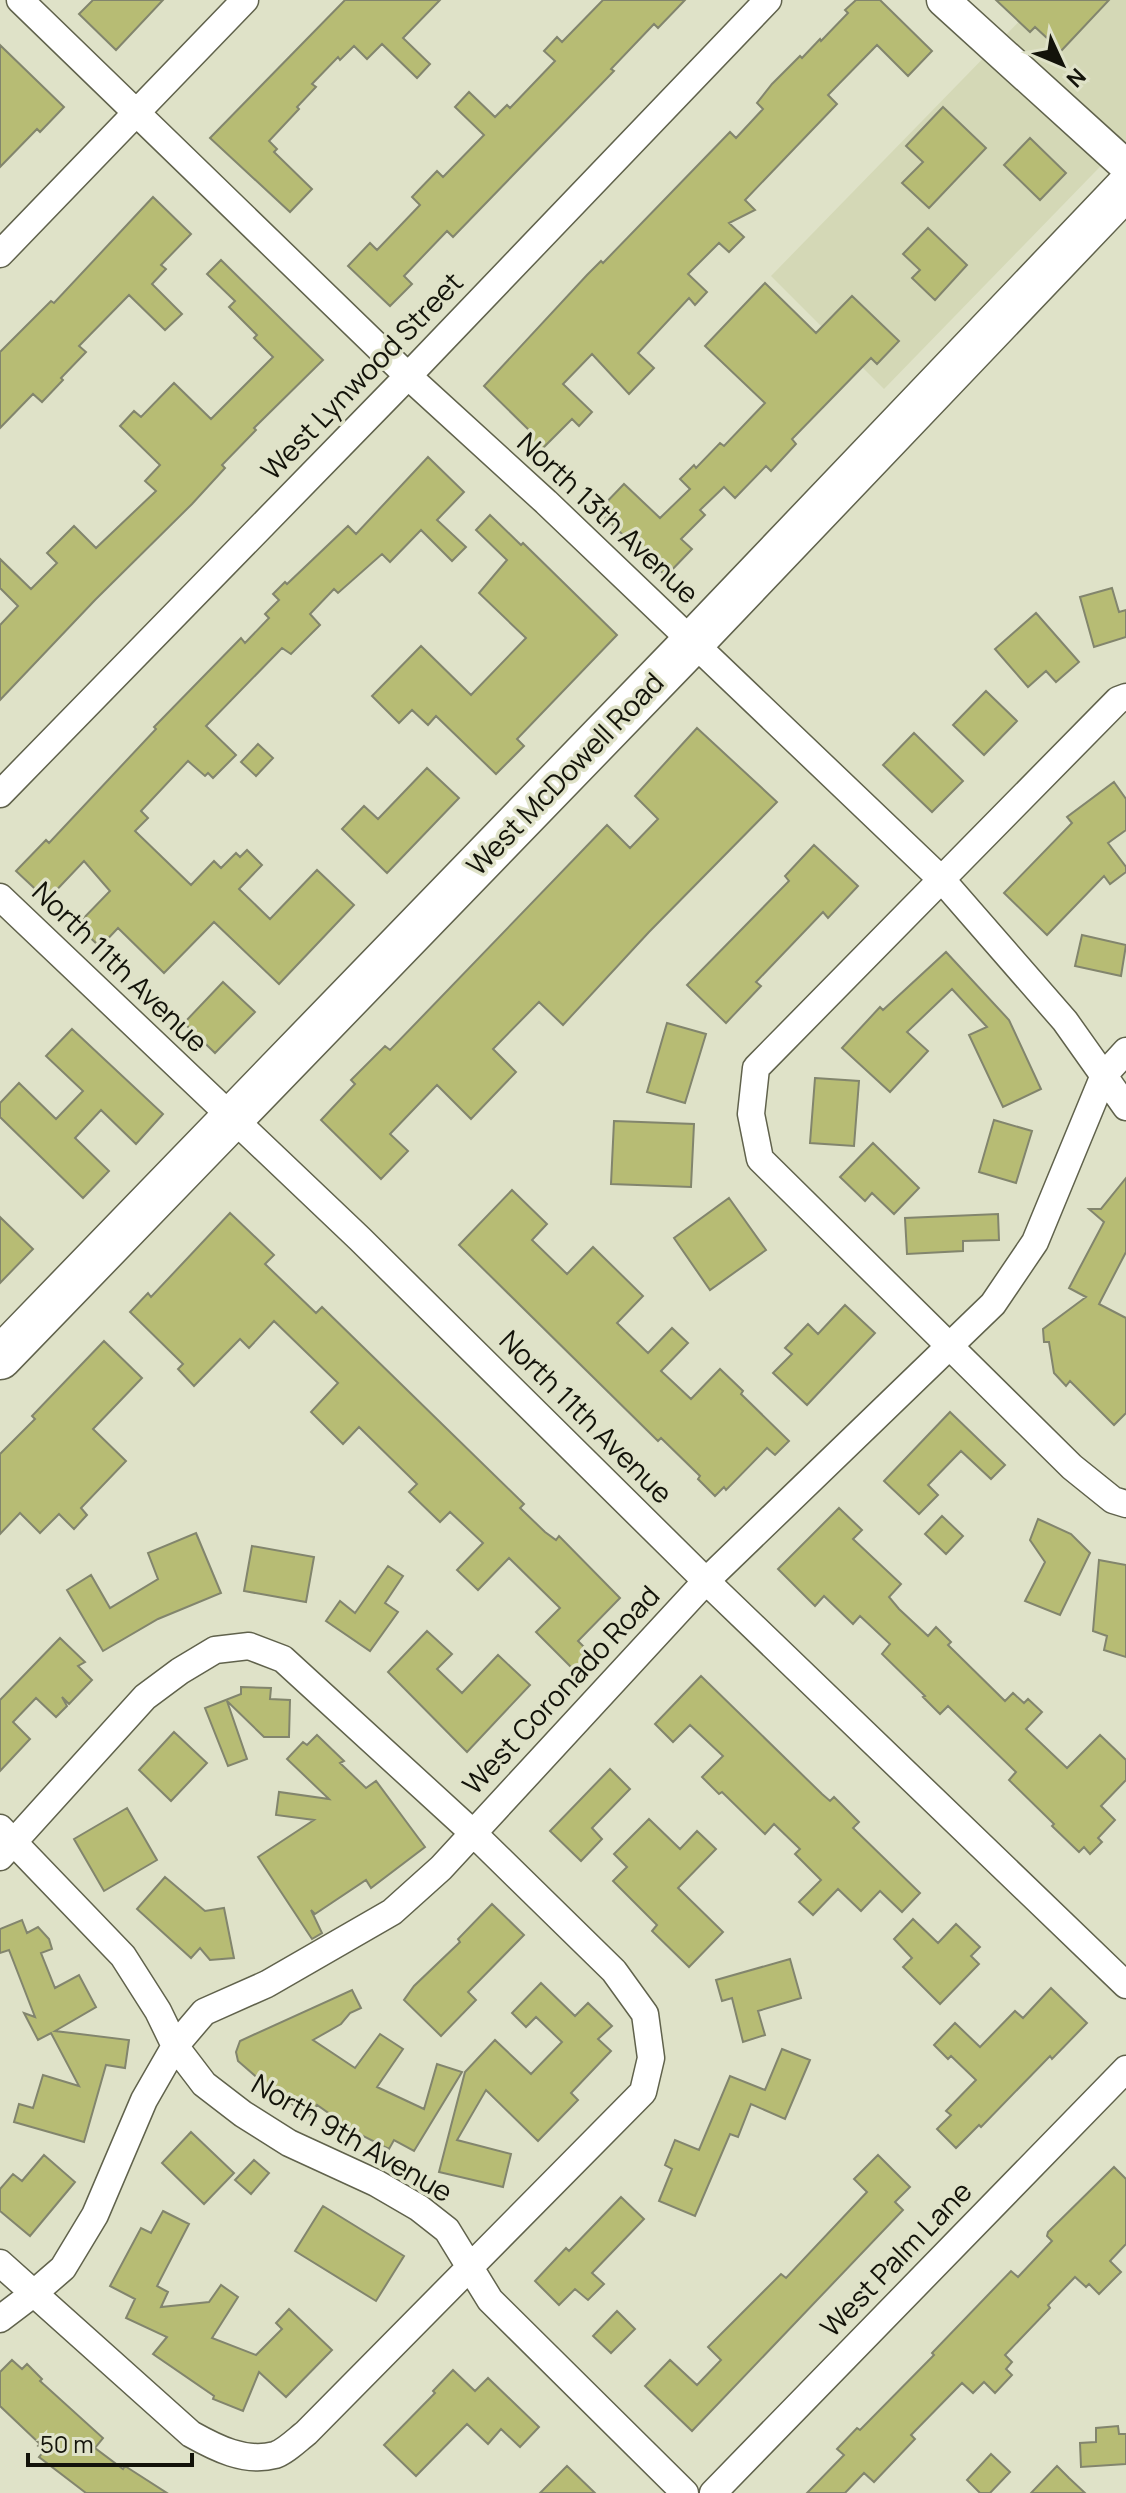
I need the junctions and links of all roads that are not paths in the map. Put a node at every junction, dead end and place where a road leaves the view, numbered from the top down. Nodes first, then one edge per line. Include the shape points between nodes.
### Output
1 (20, 0) edge
2 (245, 0) edge
3 (768, 0) edge
4 (943, 0) edge
5 (137, 112) junction
6 (1126, 166) edge
7 (1126, 188) edge
8 (0, 254) edge
9 (408, 376) junction
10 (693, 642) junction
11 (1126, 697) edge
12 (0, 794) edge
13 (943, 881) junction
14 (0, 897) edge
15 (1126, 1051) edge
16 (1104, 1075) junction
17 (1126, 1107) edge
18 (231, 1119) junction
19 (949, 1346) junction
20 (0, 1358) edge
21 (1126, 1504) edge
22 (706, 1581) junction
23 (472, 1832) junction
24 (5, 1842) edge
25 (1126, 1985) edge
26 (175, 2046) junction
27 (1126, 2069) edge
28 (0, 2263) edge
29 (469, 2269) junction
30 (33, 2294) junction
31 (0, 2319) edge
32 (685, 2493) edge
33 (713, 2493) edge

1 - 5 street, North 13th Avenue
2 - 5 street
3 - 9 street, West Lynwood Street
4 - 6 street
5 - 8 street
5 - 9 street, North 13th Avenue
7 - 10 main road, West McDowell Road
9 - 10 street, North 13th Avenue
9 - 12 street, West Lynwood Street
10 - 13 street, North 13th Avenue
10 - 18 main road, West McDowell Road
11 - 13 street
13 - 16 street, North 13th Avenue via 1065,1021
13 - 19 street via 756,1068 751,1114 760,1159
14 - 18 street, North 11th Avenue
15 - 16 street, West Coronado Road
16 - 17 street, North 13th Avenue
16 - 19 street, West Coronado Road via 1035,1242 993,1304
18 - 20 main road, West McDowell Road
18 - 22 street, North 11th Avenue
19 - 21 street via 1072,1467 1113,1500
19 - 22 street, West Coronado Road
22 - 23 street, West Coronado Road
22 - 25 street, North 11th Avenue
23 - 24 street via 283,1659 249,1646 215,1650 145,1697
23 - 26 street, West Coronado Road via 392,1912 267,1984 204,2012
23 - 29 street via 614,1971 645,2014 651,2058 643,2092
24 - 26 street, North 9th Avenue via 123,1956
26 - 29 street, North 9th Avenue via 204,2084 243,2114 419,2208 447,2230
26 - 30 street, West Coronado Road via 144,2100 95,2215 63,2268
27 - 33 street, West Palm Lane
28 - 30 street
29 - 30 street via 306,2433 277,2455 249,2457 219,2450 191,2434
29 - 32 street, North 9th Avenue via 490,2300
30 - 31 street, West Coronado Road

